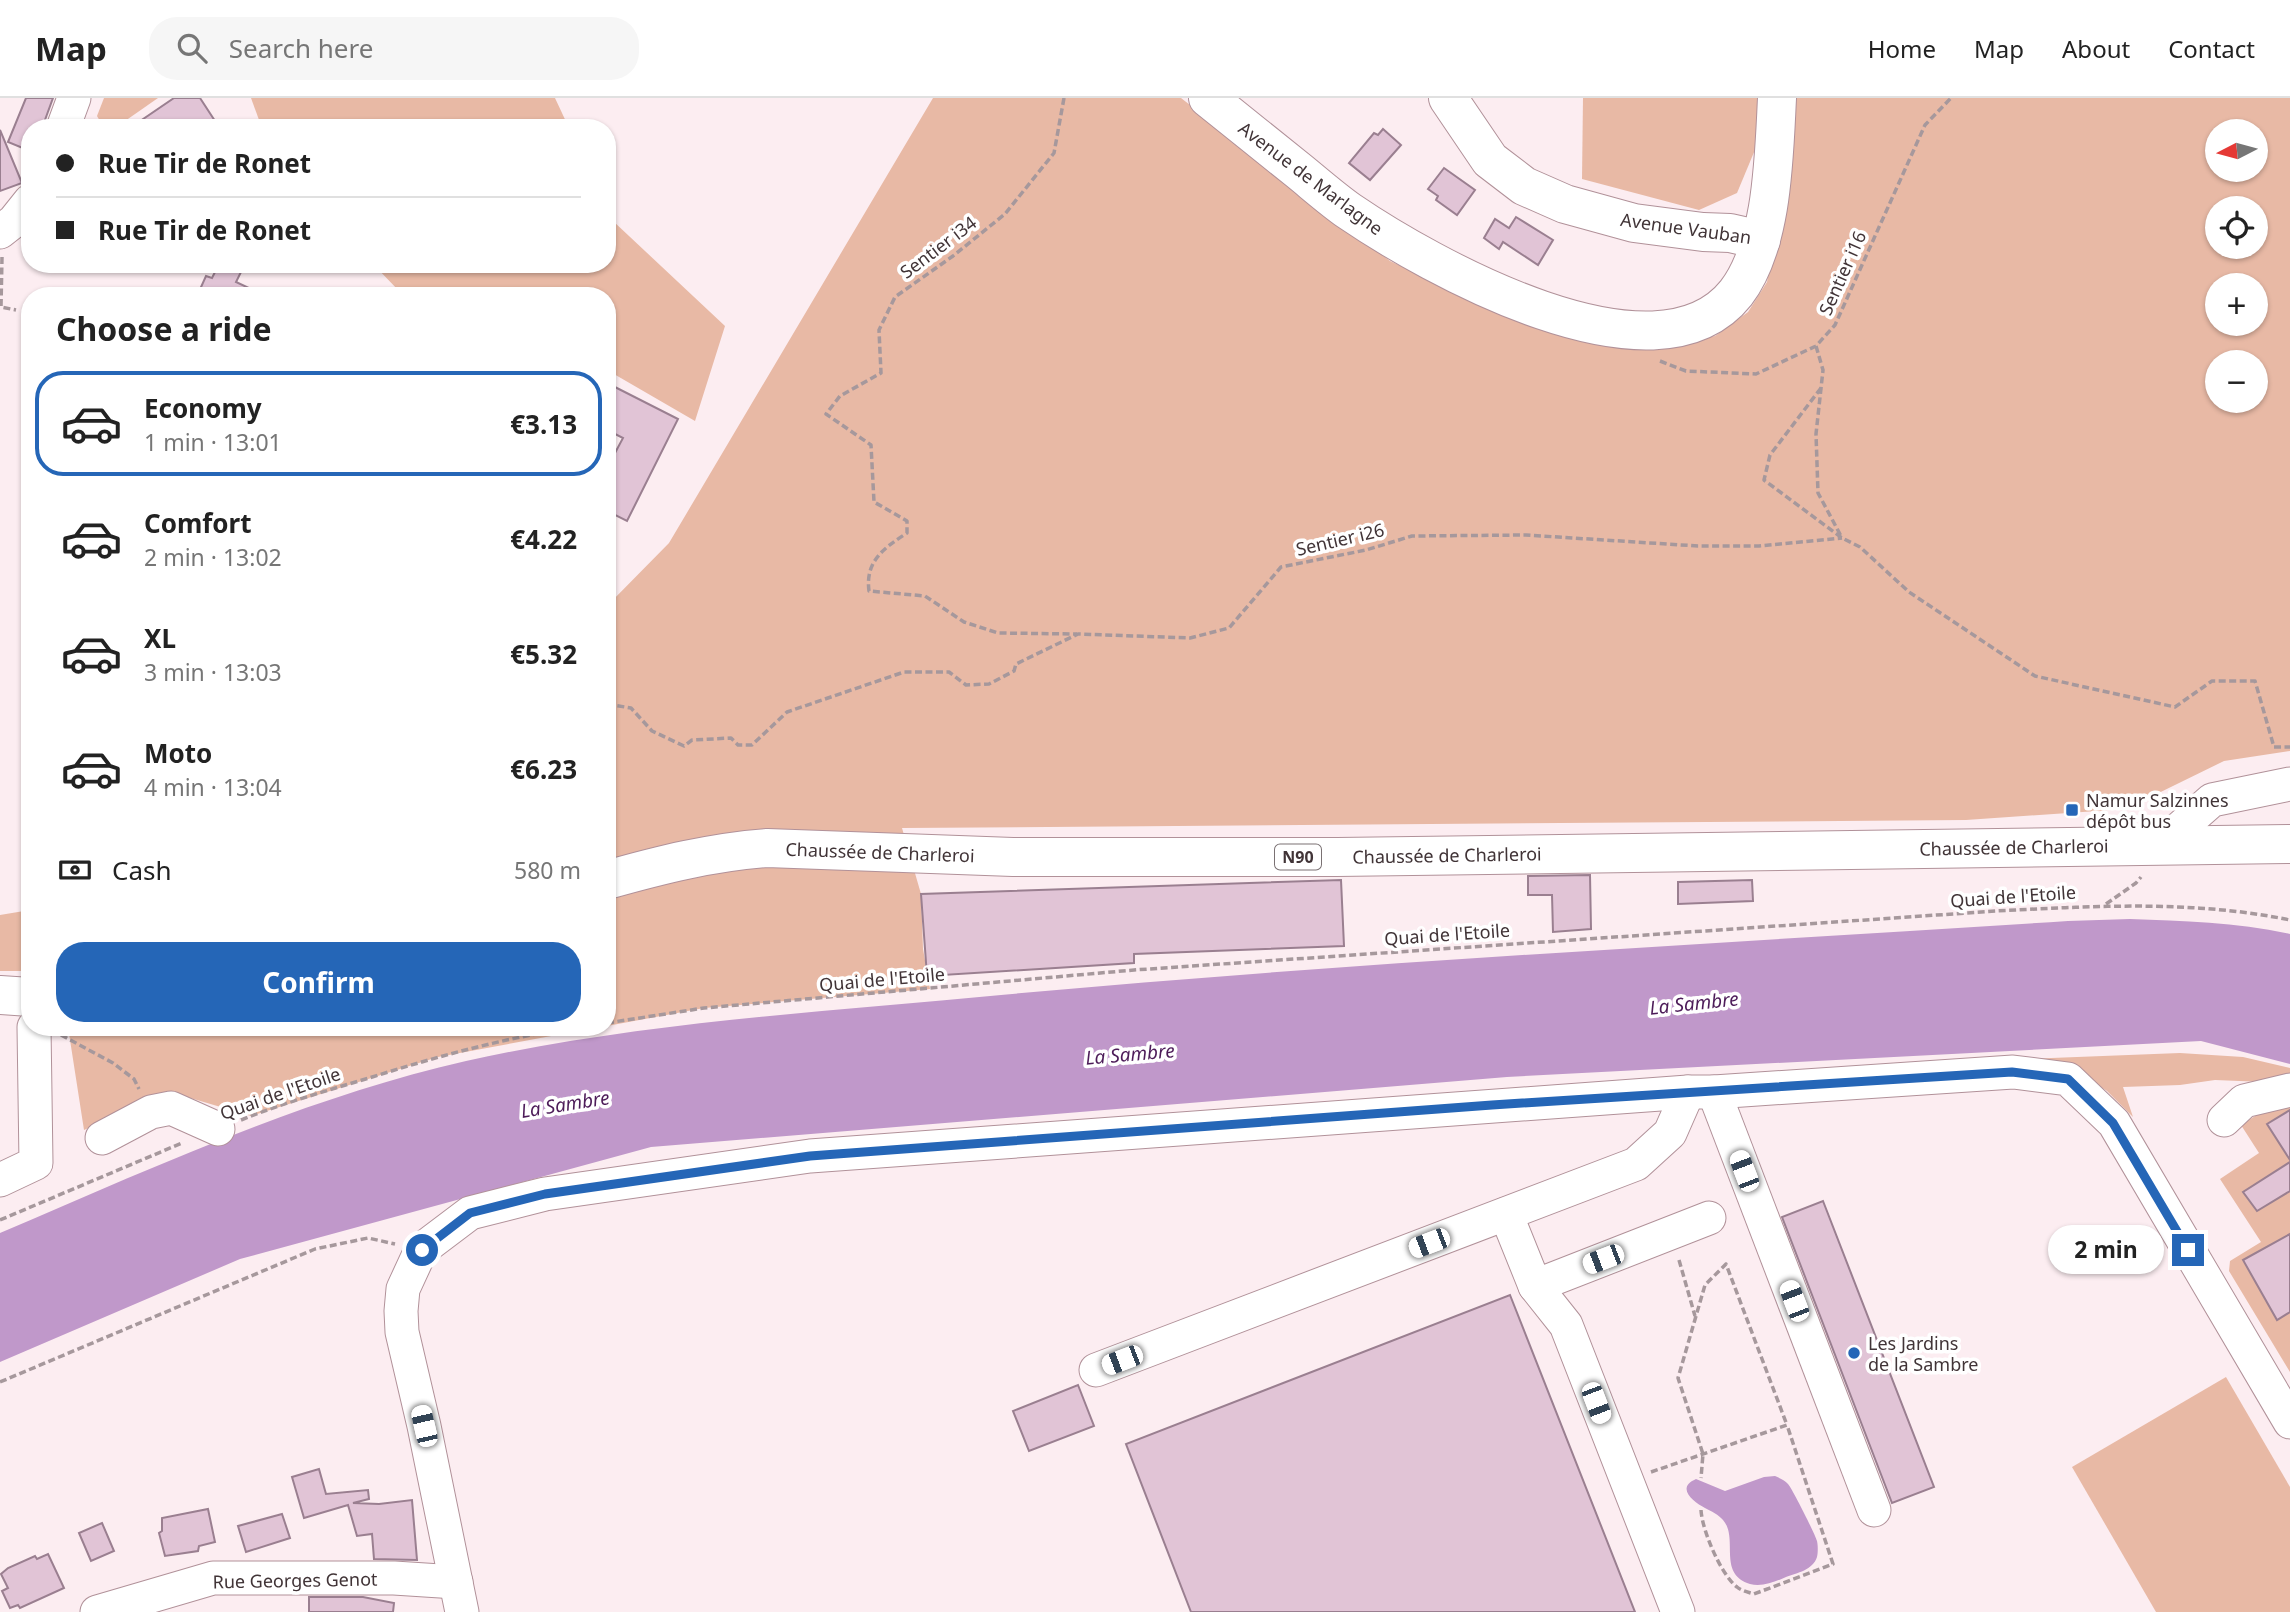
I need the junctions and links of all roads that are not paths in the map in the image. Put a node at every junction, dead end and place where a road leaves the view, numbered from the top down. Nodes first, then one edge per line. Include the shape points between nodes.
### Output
1 (74, 98) edge
2 (1208, 98) edge
3 (1448, 98) edge
4 (1777, 98) edge
5 (66, 119) edge
6 (21, 212) edge
7 (1, 240) edge
8 (1761, 240) junction
9 (2290, 784) edge
10 (2162, 844) junction
11 (2290, 844) edge
12 (616, 878) edge
13 (0, 995) edge
14 (21, 997) edge
15 (34, 1036) edge
16 (2290, 1090) edge
17 (1701, 1092) junction
18 (2224, 1120) dead end
19 (218, 1129) road end
20 (102, 1138) dead end
21 (0, 1180) edge
22 (1506, 1214) junction
23 (1709, 1217) dead end
24 (1535, 1286) junction
25 (1096, 1370) dead end
26 (2290, 1422) edge
27 (1874, 1510) dead end
28 (459, 1597) edge
29 (97, 1612) edge
30 (1678, 1612) edge

1 - 5 street
2 - 8 main road, Avenue de Marlagne via 1387,236 1504,296 1600,326 1642,331 1693,321 1720,307 1738,290
3 - 8 main road, Avenue Vauban via 1490,160 1524,186 1564,204 1634,223
4 - 8 main road, Avenue de Marlagne via 1772,178
6 - 7 street
9 - 10 street via 2212,800
10 - 11 main road, Chaussée de Charleroi / N90
10 - 12 main road, Chaussée de Charleroi / N90 via 1337,857 1013,857 767,848 683,859
13 - 14 main road
15 - 21 street via 36,1163
16 - 18 street via 2244,1101
17 - 22 street via 1670,1133 1636,1164
17 - 26 street via 2012,1072 2068,1079 2113,1123
17 - 27 street
17 - 28 street via 810,1156 545,1194 470,1213 422,1250 403,1289 402,1332
19 - 20 street via 171,1108 151,1112
22 - 24 street
22 - 25 street
23 - 24 street
24 - 30 street via 1566,1325
28 - 29 street, Rue Georges Genot via 394,1578 213,1578

